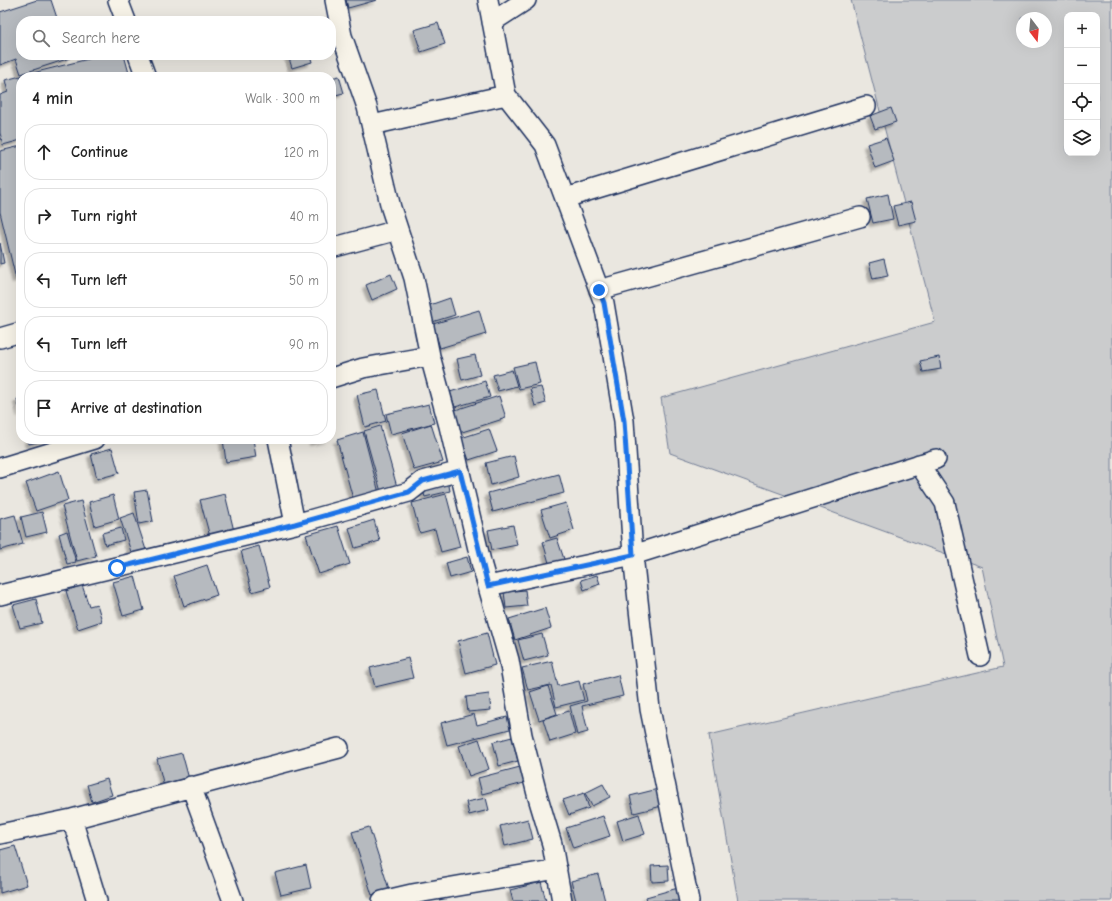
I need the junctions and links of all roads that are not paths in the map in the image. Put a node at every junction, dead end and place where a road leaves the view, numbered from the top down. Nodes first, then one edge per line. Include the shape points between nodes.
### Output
1 (118, 0) edge
2 (335, 0) edge
3 (488, 0) edge
4 (526, 0) edge
5 (124, 16) edge
6 (492, 22) junction
7 (140, 60) edge
8 (144, 72) edge
9 (506, 95) junction
10 (866, 106) dead end
11 (372, 125) junction
12 (565, 198) junction
13 (860, 217) dead end
14 (398, 230) junction
15 (336, 247) edge
16 (599, 290) junction
17 (16, 333) edge
18 (0, 338) edge
19 (430, 356) junction
20 (336, 376) edge
21 (79, 444) edge
22 (279, 444) edge
23 (0, 468) edge
24 (460, 471) junction
25 (295, 524) junction
26 (633, 555) junction
27 (488, 586) junction
28 (0, 595) edge
29 (980, 656) dead end
30 (339, 748) dead end
31 (191, 786) junction
32 (72, 819) junction
33 (0, 834) edge
34 (557, 869) junction
35 (97, 901) edge
36 (233, 901) edge
37 (382, 901) edge
38 (562, 901) edge
39 (689, 901) edge

1 - 5 street
2 - 11 street via 342,36
3 - 6 street
4 - 6 street
6 - 9 street
7 - 8 street
9 - 11 street
9 - 12 street via 545,145
10 - 12 street
11 - 14 street
12 - 16 street
13 - 16 street
14 - 15 street
14 - 19 street via 414,278
16 - 26 street via 604,303 624,421
17 - 18 street
19 - 20 street via 363,368
19 - 24 street
21 - 23 street
22 - 25 street
24 - 25 street via 423,481 409,492
24 - 27 street
25 - 28 street
26 - 27 street
26 - 29 street via 927,462 945,503
26 - 39 street via 650,709
27 - 34 street via 508,660 522,735
30 - 31 street
31 - 32 street
31 - 36 street
32 - 33 street
32 - 35 street
34 - 37 street
34 - 38 street

